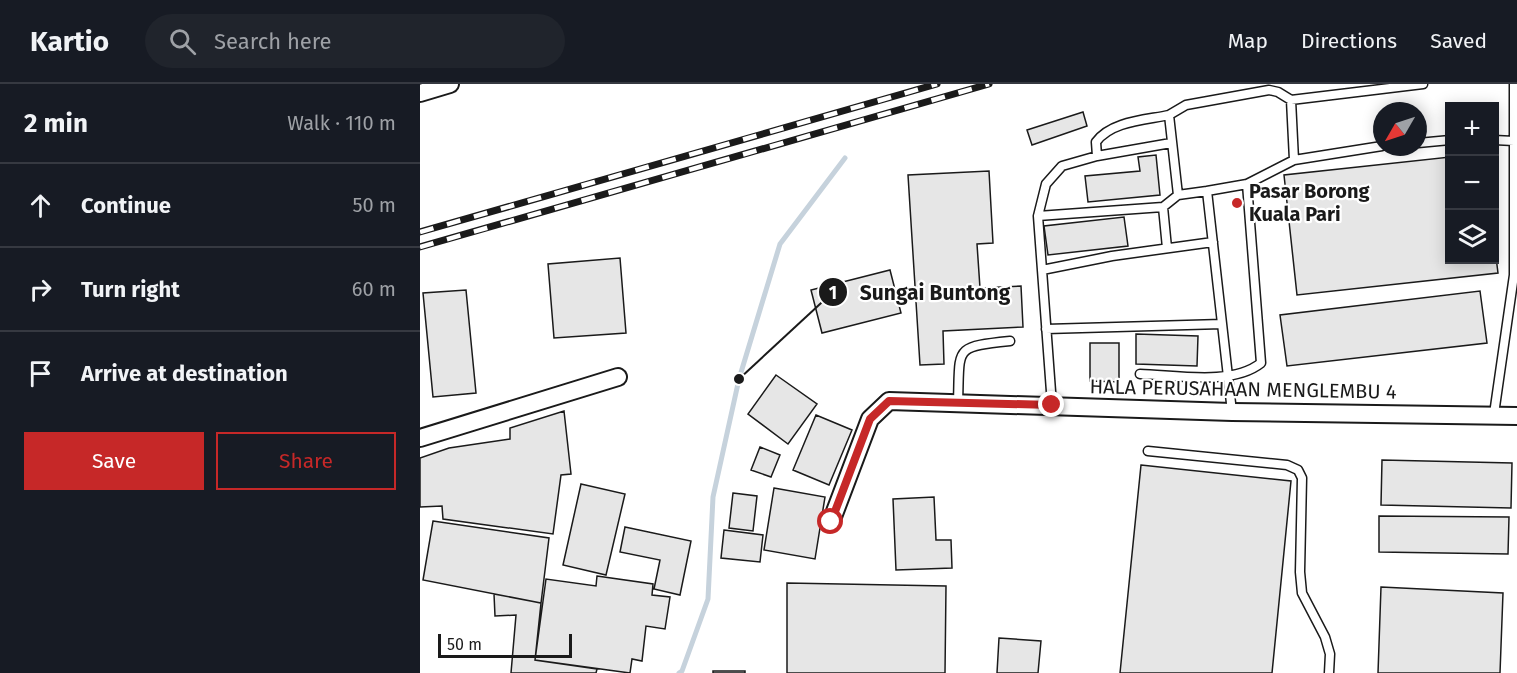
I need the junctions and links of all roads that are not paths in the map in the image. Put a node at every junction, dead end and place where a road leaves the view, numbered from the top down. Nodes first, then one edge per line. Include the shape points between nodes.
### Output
1 (450, 84) edge
2 (1423, 84) edge
3 (1514, 84) edge
4 (420, 93) edge
5 (1291, 100) junction
6 (1169, 115) junction
7 (1499, 140) edge
8 (1445, 141) edge
9 (1514, 141) junction
10 (1427, 142) edge
11 (1171, 143) junction
12 (1373, 147) edge
13 (1097, 156) junction
14 (1294, 160) junction
15 (1247, 184) junction
16 (1207, 191) junction
17 (1178, 195) junction
18 (1163, 207) junction
19 (1038, 216) junction
20 (1213, 242) junction
21 (1167, 248) junction
22 (1042, 270) junction
23 (1222, 324) junction
24 (1046, 329) junction
25 (1010, 341) dead end
26 (1140, 374) dead end
27 (618, 377) dead end
28 (1229, 377) junction
29 (958, 402) junction
30 (1052, 405) junction
31 (1232, 412) junction
32 (1494, 414) junction
33 (1517, 416) edge
34 (420, 438) edge
35 (1148, 451) dead end
36 (831, 522) dead end
37 (1329, 673) edge

1 - 4 street
2 - 5 lane
3 - 9 lane
5 - 6 lane via 1269,90 1186,105
5 - 14 lane
6 - 11 lane
6 - 13 lane via 1107,131 1096,142
7 - 9 lane
8 - 10 lane
9 - 32 lane via 1514,275
11 - 13 lane
11 - 17 lane
12 - 14 lane
13 - 19 lane via 1062,166 1046,184
14 - 15 lane
15 - 16 lane
15 - 28 lane via 1261,363 1248,373
16 - 17 lane
16 - 20 lane
17 - 18 lane
18 - 19 lane
18 - 21 lane
19 - 22 lane
20 - 21 lane
20 - 23 lane
21 - 22 lane
22 - 24 lane
23 - 24 lane
23 - 28 lane
24 - 30 lane
25 - 29 lane via 965,348 960,356
26 - 28 lane
27 - 34 street
28 - 31 lane
29 - 30 street, HALA PERUSAHAAN MENGLEMBU 4
29 - 36 street, HALA PERUSAHAAN MENGLEMBU 4 via 897,400 878,409 870,419
30 - 31 street, HALA PERUSAHAAN MENGLEMBU 4
31 - 32 street, HALA PERUSAHAAN MENGLEMBU 4
32 - 33 street, HALA PERUSAHAAN MENGLEMBU 4
35 - 37 lane via 1287,465 1298,470 1302,478 1302,593 1325,637 1330,654

